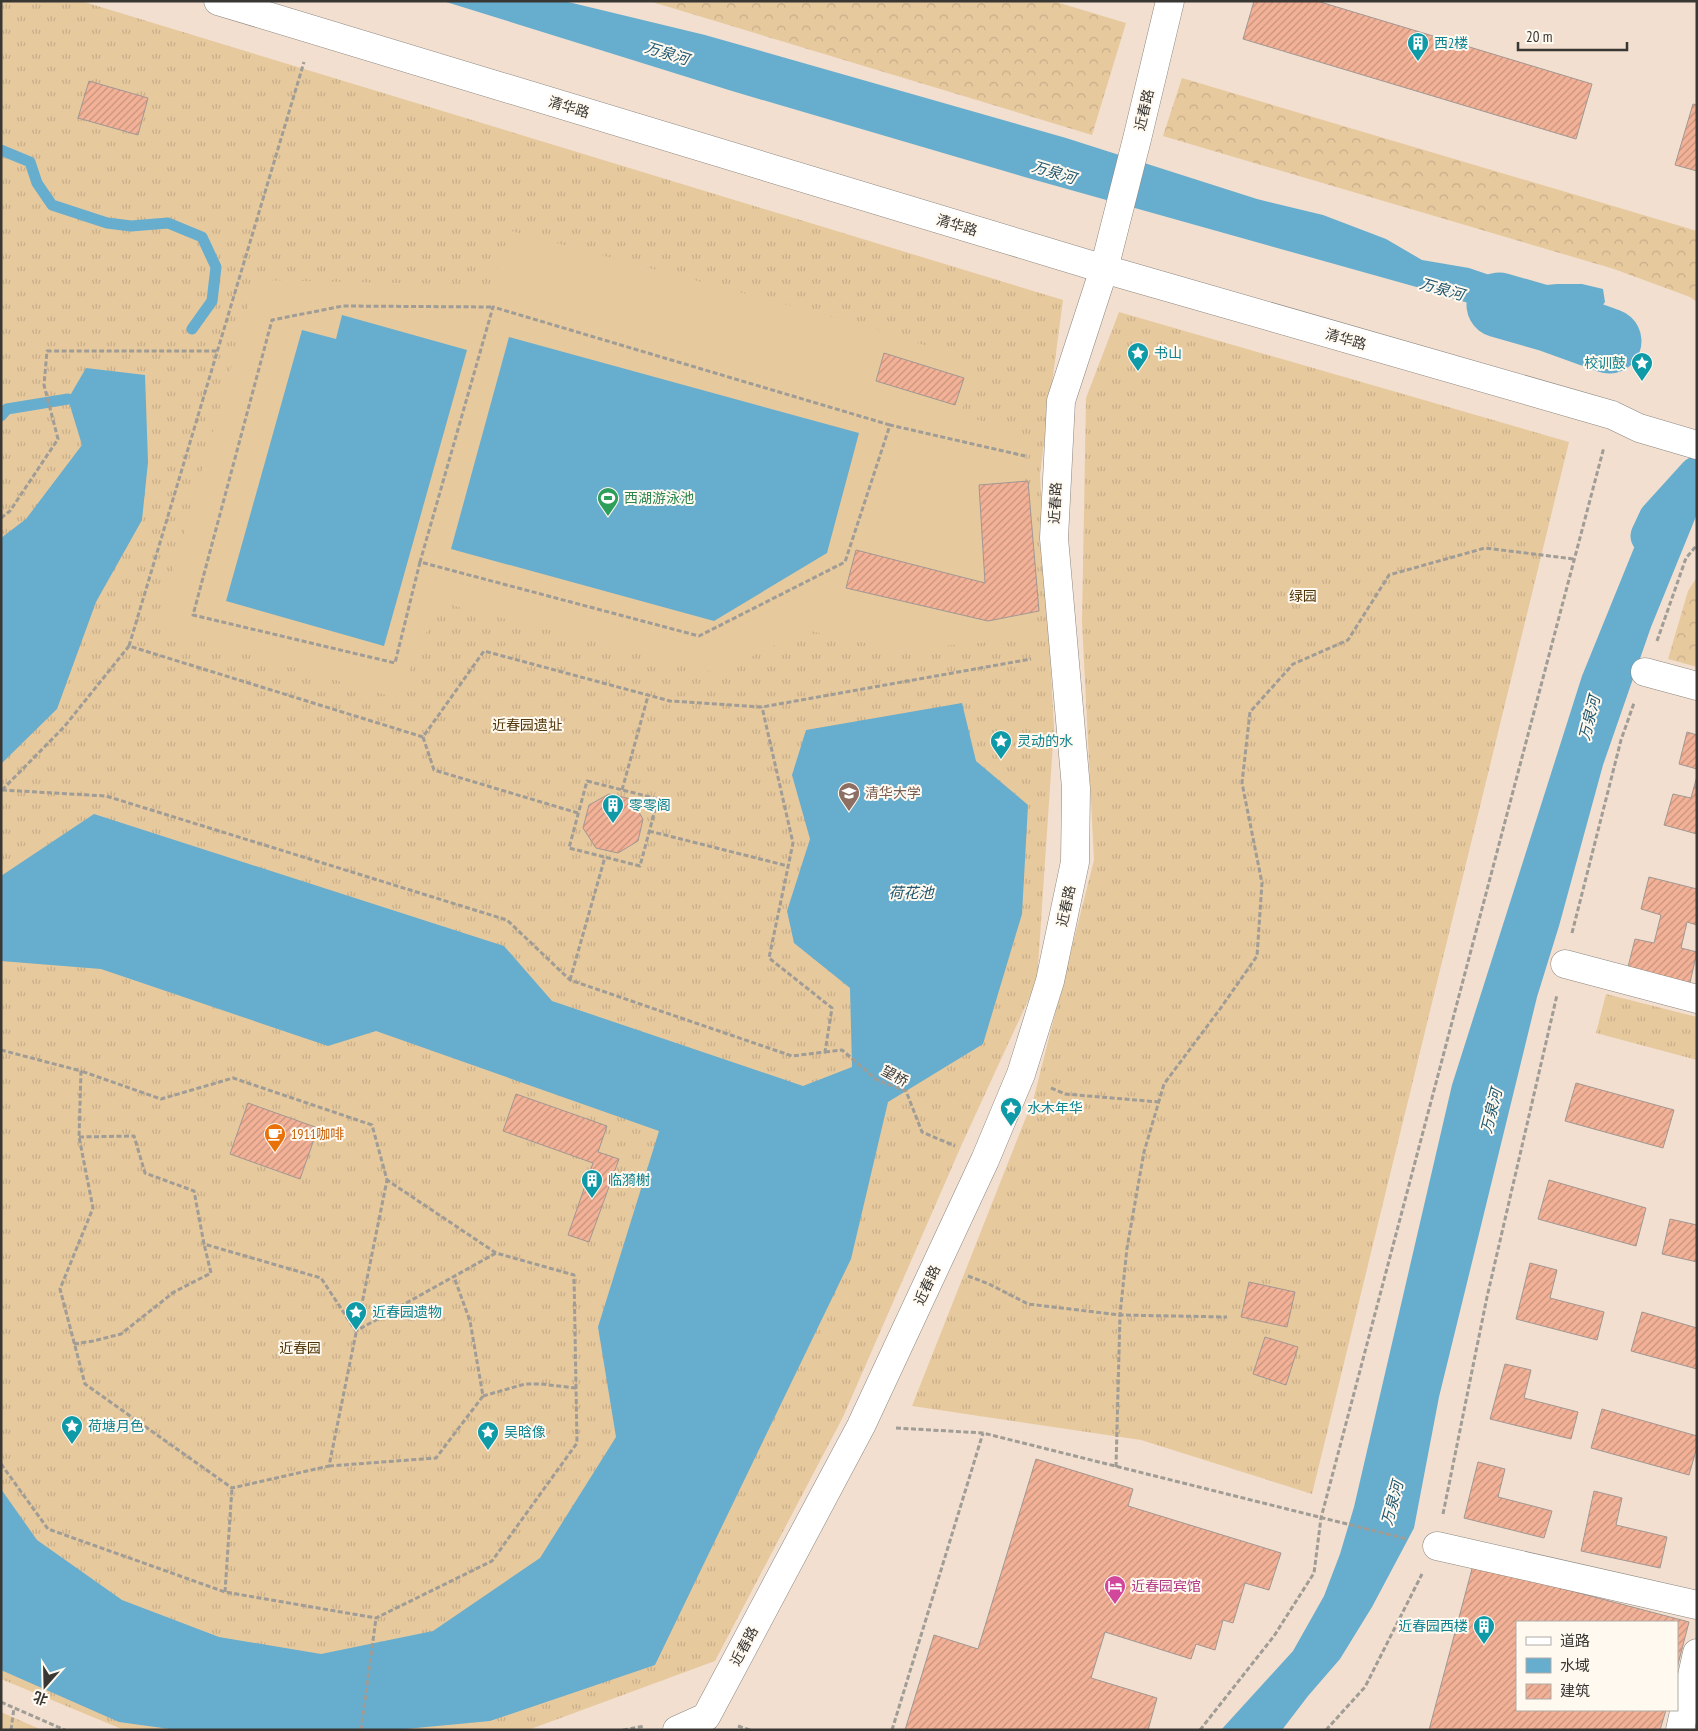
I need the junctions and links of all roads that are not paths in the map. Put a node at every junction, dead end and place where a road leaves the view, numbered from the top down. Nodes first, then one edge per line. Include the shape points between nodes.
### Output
1 (218, 1) edge
2 (1170, 1) edge
3 (1104, 269) junction
4 (1697, 445) edge
5 (1645, 672) road end
6 (1697, 686) edge
7 (1565, 964) road end
8 (1697, 998) edge
9 (1437, 1546) road end
10 (1697, 1605) edge
11 (1697, 1653) edge
12 (702, 1724) edge
13 (677, 1730) edge
14 (1680, 1730) edge

1 - 3 street, 清华路
2 - 3 street, 近春路
3 - 4 street, 清华路 via 1612,415 1639,428
3 - 12 street, 近春路 via 1061,401 1054,538 1076,788 1075,862 1050,982 1021,1074 986,1160 861,1426
5 - 6 street
7 - 8 street
9 - 10 street
11 - 14 street
12 - 13 street, 近春路

